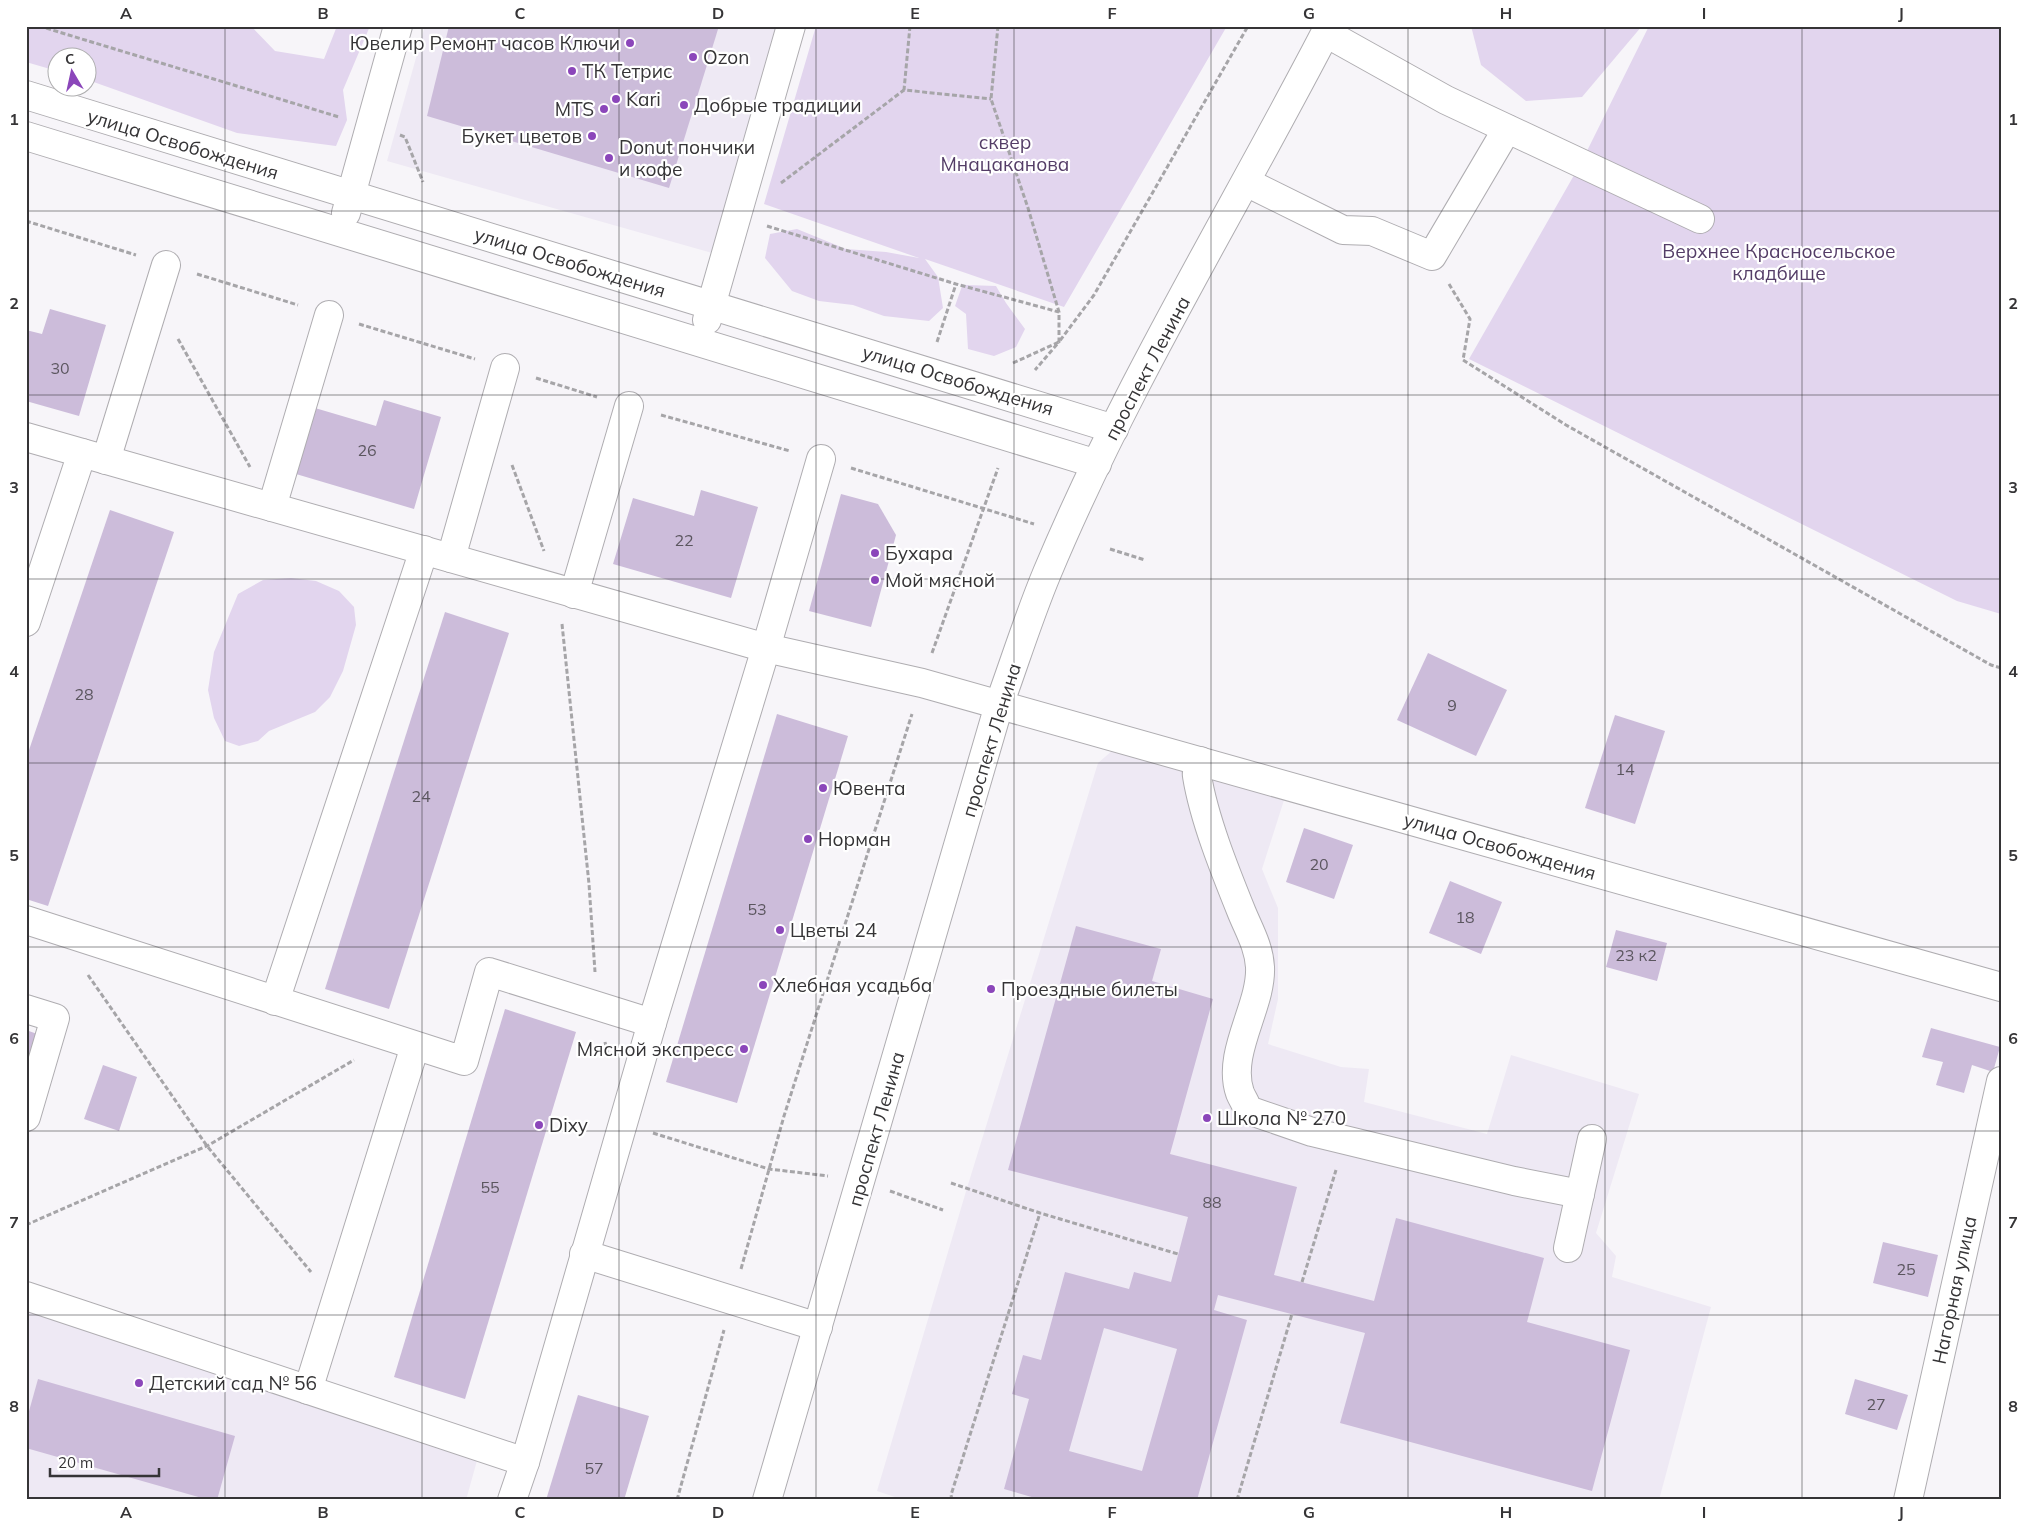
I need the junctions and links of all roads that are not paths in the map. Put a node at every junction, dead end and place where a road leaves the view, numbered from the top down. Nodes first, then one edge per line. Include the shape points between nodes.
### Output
1 (398, 26) edge
2 (791, 26) edge
3 (1328, 30) edge
4 (26, 96) edge
5 (1507, 129) junction
6 (26, 136) edge
7 (1246, 182) junction
8 (352, 196) junction
9 (1700, 219) dead end
10 (341, 232) junction
11 (166, 265) dead end
12 (712, 304) junction
13 (329, 314) dead end
14 (700, 341) junction
15 (505, 368) dead end
16 (629, 406) dead end
17 (1114, 429) junction
18 (26, 437) edge
19 (94, 456) junction
20 (821, 460) dead end
21 (1098, 464) junction
22 (272, 507) junction
23 (424, 550) junction
24 (451, 558) junction
25 (568, 605) junction
26 (26, 622) edge
27 (766, 648) junction
28 (999, 705) junction
29 (1200, 761) junction
30 (26, 920) edge
31 (2001, 987) edge
32 (275, 1001) junction
33 (26, 1009) edge
34 (652, 1023) junction
35 (403, 1042) junction
36 (2001, 1080) edge
37 (26, 1117) edge
38 (1592, 1139) dead end
39 (1580, 1194) junction
40 (1568, 1248) dead end
41 (584, 1254) junction
42 (26, 1296) edge
43 (818, 1327) junction
44 (308, 1390) junction
45 (525, 1462) junction
46 (512, 1500) edge
47 (767, 1500) edge
48 (1908, 1500) edge

1 - 8 street
2 - 12 street
3 - 5 street via 1446,100
3 - 7 street, проспект Ленина
4 - 8 street, улица Освобождения
5 - 7 street via 1432,256 1372,231 1343,230
5 - 9 street
6 - 10 street, улица Освобождения
7 - 17 street, проспект Ленина
8 - 10 street
8 - 12 street, улица Освобождения
10 - 14 street, улица Освобождения
11 - 19 street via 156,299
12 - 14 street
12 - 17 street, улица Освобождения
13 - 22 street
14 - 21 street, улица Освобождения
15 - 24 street
16 - 25 street
17 - 21 street, проспект Ленина
18 - 19 street, улица Освобождения
19 - 22 street, улица Освобождения
19 - 26 street
20 - 27 street
21 - 28 street, проспект Ленина via 1047,574
22 - 23 street, улица Освобождения
23 - 24 street, улица Освобождения
23 - 32 street
24 - 25 street, улица Освобождения
25 - 27 street, улица Освобождения
27 - 28 street, улица Освобождения via 922,683
27 - 34 street
28 - 29 street, улица Освобождения
28 - 43 street, проспект Ленина
29 - 31 street, улица Освобождения
29 - 39 street via 1197,774 1207,813 1255,941 1260,966 1258,990 1244,1032 1237,1069 1239,1092 1248,1110 1312,1132
30 - 32 street
32 - 35 street
33 - 37 street via 55,1018
34 - 35 street via 489,972 464,1061
34 - 41 street
35 - 44 street via 336,1301
36 - 48 street, Нагорная улица
38 - 39 street
39 - 40 street
41 - 43 street
41 - 45 street
42 - 44 street
43 - 47 street, проспект Ленина
44 - 45 street
45 - 46 street

